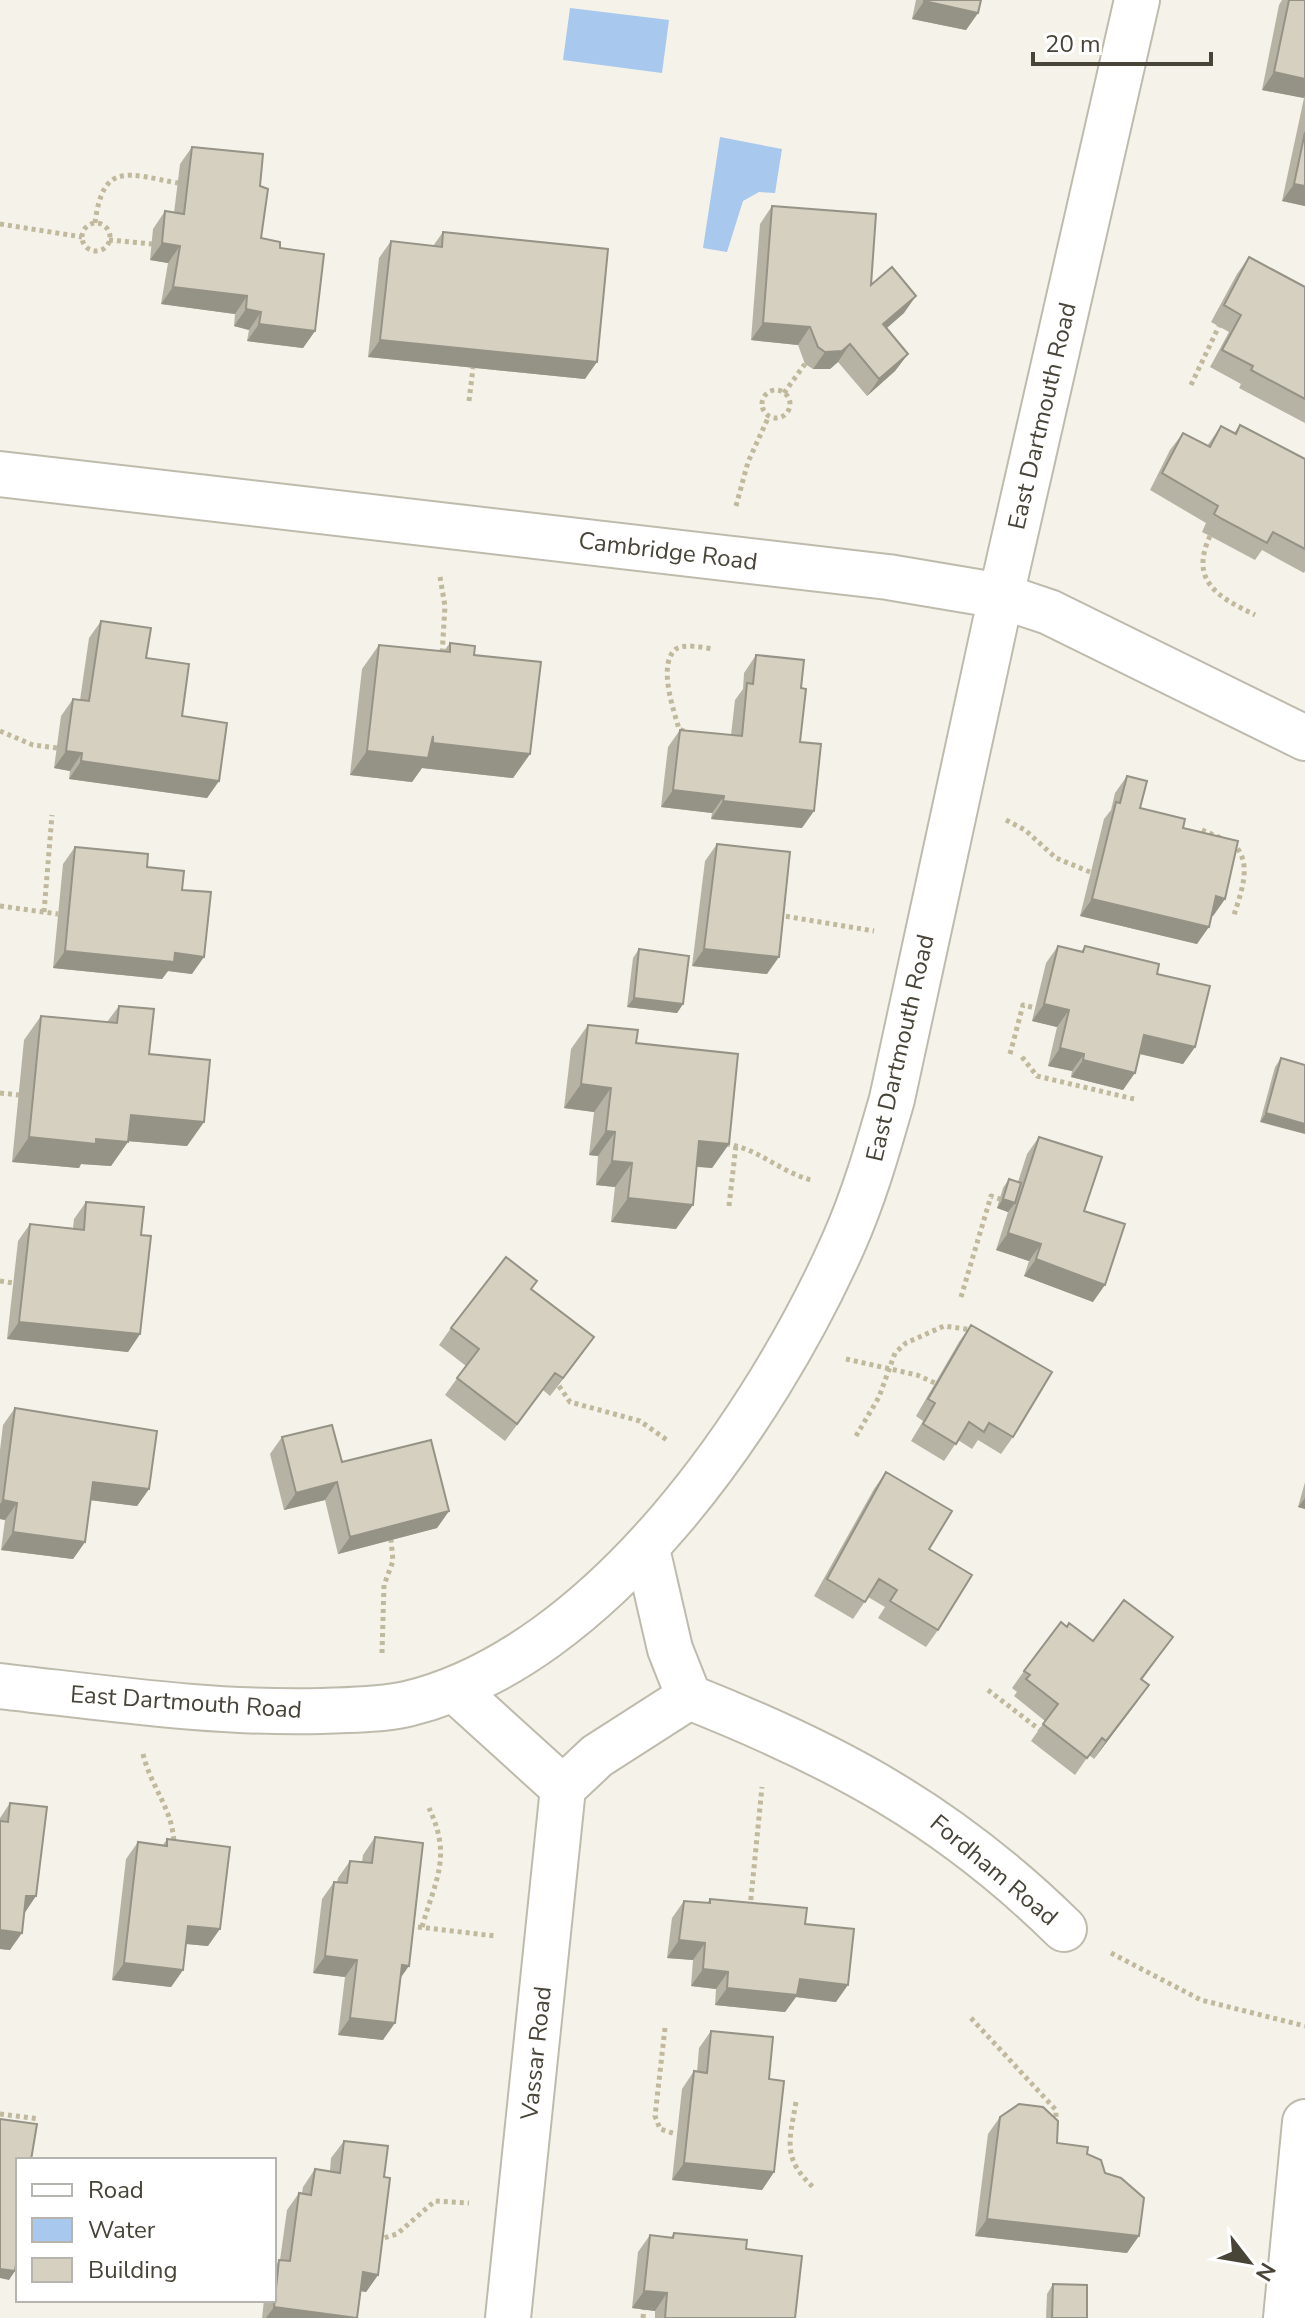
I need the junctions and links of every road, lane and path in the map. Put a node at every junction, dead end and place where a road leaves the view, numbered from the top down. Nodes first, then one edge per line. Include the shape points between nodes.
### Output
1 (1137, 0) edge
2 (178, 183) dead end
3 (95, 223) junction
4 (0, 224) edge
5 (82, 237) junction
6 (109, 240) junction
7 (152, 244) dead end
8 (1219, 326) dead end
9 (805, 364) dead end
10 (473, 368) edge
11 (1191, 385) dead end
12 (784, 393) junction
13 (469, 401) dead end
14 (769, 416) junction
15 (0, 474) edge
16 (441, 525) junction
17 (1210, 536) dead end
18 (725, 558) junction
19 (1001, 596) junction
20 (1255, 615) dead end
21 (714, 649) dead end
22 (440, 668) edge
23 (0, 731) edge
24 (695, 736) edge
25 (1305, 738) edge
26 (57, 748) dead end
27 (956, 806) junction
28 (52, 815) dead end
29 (1202, 830) edge
30 (1090, 872) dead end
31 (0, 906) edge
32 (44, 912) junction
33 (58, 914) dead end
34 (773, 914) edge
35 (1234, 915) dead end
36 (926, 940) junction
37 (1035, 1008) dead end
38 (1010, 1054) dead end
39 (1022, 1057) dead end
40 (0, 1093) edge
41 (19, 1095) dead end
42 (1134, 1099) edge
43 (714, 1142) edge
44 (736, 1145) junction
45 (862, 1195) junction
46 (1000, 1199) edge
47 (729, 1206) dead end
48 (0, 1281) edge
49 (13, 1283) dead end
50 (961, 1297) dead end
51 (977, 1331) edge
52 (795, 1334) junction
53 (888, 1368) junction
54 (935, 1383) edge
55 (559, 1386) edge
56 (856, 1436) dead end
57 (667, 1440) dead end
58 (391, 1540) edge
59 (647, 1549) junction
60 (0, 1686) edge
61 (455, 1690) junction
62 (988, 1690) dead end
63 (689, 1697) junction
64 (146, 1702) junction
65 (378, 1707) junction
66 (768, 1730) junction
67 (1040, 1730) dead end
68 (563, 1788) junction
69 (429, 1808) dead end
70 (174, 1859) edge
71 (749, 1921) edge
72 (404, 1925) edge
73 (422, 1927) junction
74 (1064, 1929) joint
75 (497, 1937) dead end
76 (971, 2018) dead end
77 (1305, 2026) edge
78 (665, 2028) dead end
79 (796, 2102) dead end
80 (0, 2114) edge
81 (39, 2119) dead end
82 (1305, 2122) edge
83 (676, 2134) dead end
84 (1056, 2136) edge
85 (814, 2188) dead end
86 (520, 2209) junction
87 (372, 2240) edge
88 (644, 2309) edge
89 (508, 2318) edge
90 (643, 2318) edge
91 (1286, 2318) edge

1 - 19 street, East Dartmouth Road
2 - 3 path via 122,176 110,180 99,196
3 - 5 path
3 - 6 path via 106,227
4 - 5 path
5 - 6 path via 92,251
6 - 7 path
8 - 11 path
9 - 12 path
10 - 13 path
12 - 14 path via 786,414
12 - 14 path via 775,390 764,396
14 - 18 path via 748,462
15 - 16 street, Cambridge Road
16 - 18 street, Cambridge Road
16 - 22 path via 434,562 445,606
17 - 20 path via 1203,551 1205,578 1222,598
18 - 19 street, Cambridge Road
19 - 25 street, Cambridge Road via 1097,634
19 - 27 street, East Dartmouth Road
21 - 24 path via 686,646 670,658 667,677 679,729
23 - 26 path
27 - 30 path via 1001,817 1056,858
27 - 36 street, East Dartmouth Road
28 - 32 path
29 - 35 path via 1230,841 1246,863
31 - 32 path
32 - 33 path
34 - 36 path
36 - 45 street, East Dartmouth Road via 892,1099
37 - 38 path via 1023,1005
39 - 42 path via 1037,1076
40 - 41 path
43 - 44 path
44 - 45 path via 793,1175
44 - 47 path
45 - 52 street, East Dartmouth Road
46 - 50 path via 991,1196
48 - 49 path
51 - 53 path via 944,1326 925,1332 895,1353
52 - 53 path via 848,1360
52 - 59 street, East Dartmouth Road via 737,1429
53 - 54 path
53 - 56 path via 879,1397
55 - 57 path via 570,1402 640,1421
58 - 65 path
59 - 61 street, East Dartmouth Road via 592,1601 522,1654
59 - 63 street via 670,1649
60 - 64 street, East Dartmouth Road
61 - 65 street, East Dartmouth Road
61 - 68 street
62 - 67 path
63 - 66 street, Fordham Road
63 - 68 street via 597,1756
64 - 65 street, East Dartmouth Road via 278,1712
64 - 70 path via 142,1748 147,1771 174,1827
66 - 71 path
66 - 74 street, Fordham Road via 872,1780 927,1814
68 - 86 street, Vassar Road
69 - 73 path via 444,1853
72 - 73 path
73 - 75 path
74 - 77 path, Fordham Road via 1201,2000
76 - 84 path via 1056,2110
78 - 83 path via 655,2116 660,2129
79 - 85 path via 789,2157
80 - 81 path
82 - 91 street
86 - 87 path via 435,2201 397,2234
86 - 89 street, Vassar Road
88 - 90 path

